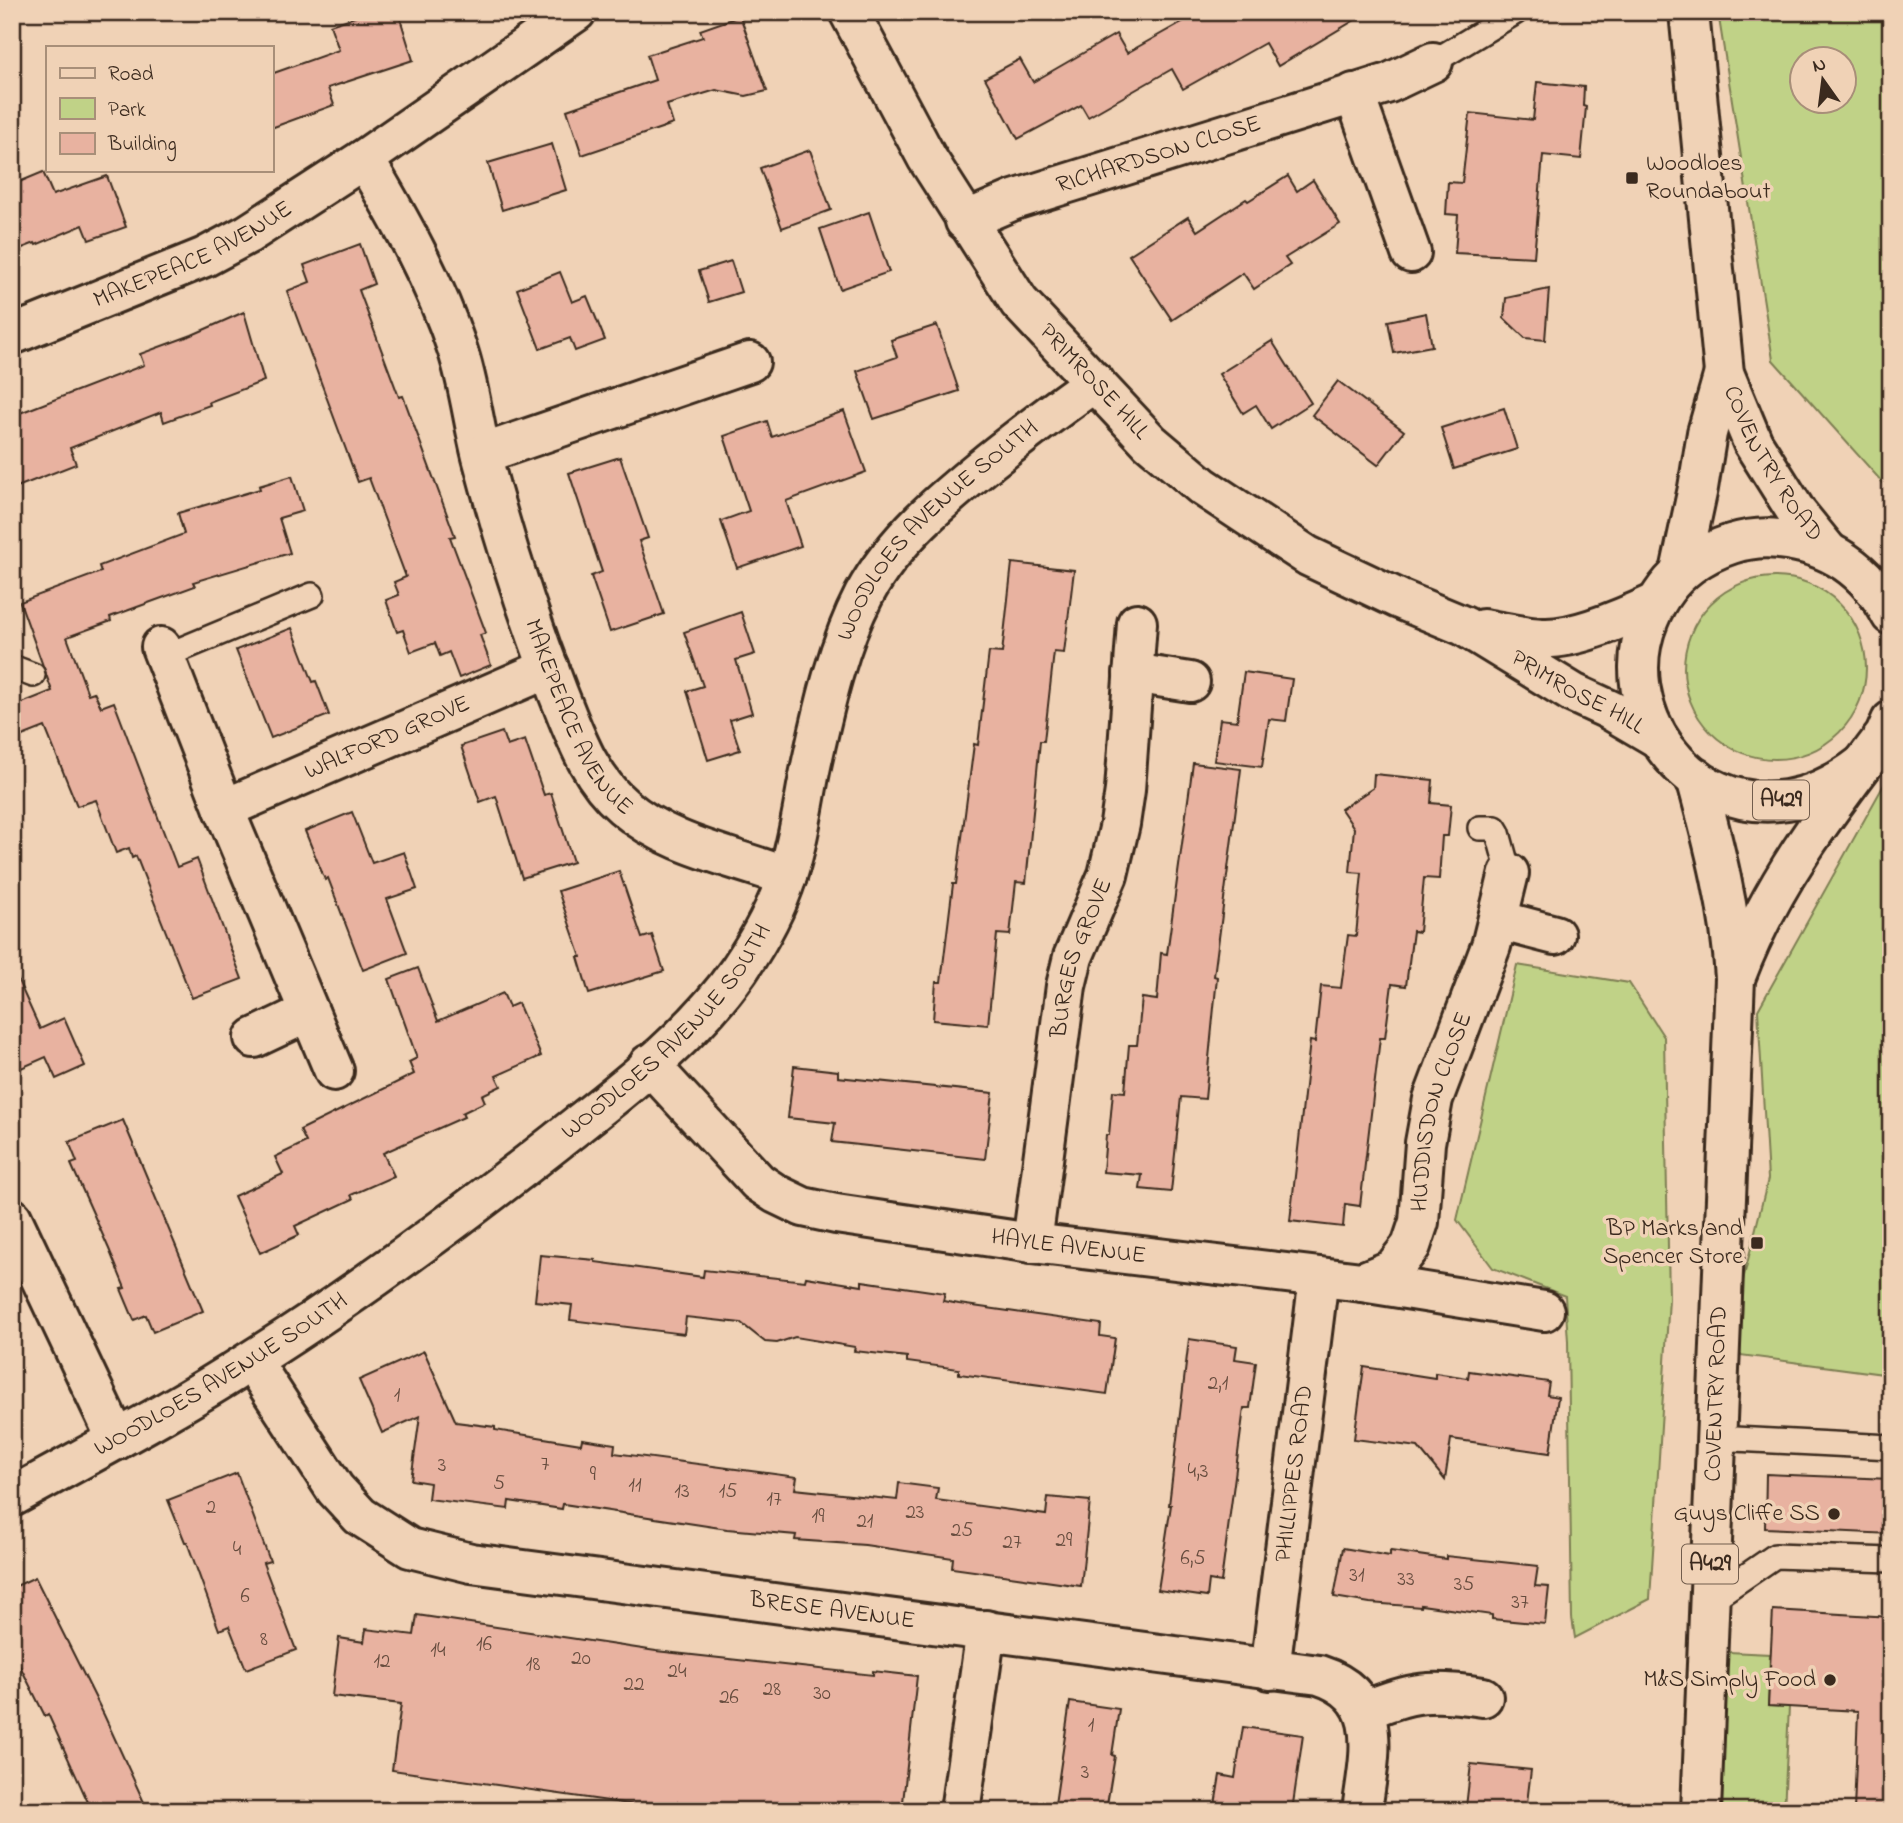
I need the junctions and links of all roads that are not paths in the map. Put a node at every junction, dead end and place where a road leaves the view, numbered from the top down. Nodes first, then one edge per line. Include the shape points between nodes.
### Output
1 (576, 12) edge
2 (849, 12) edge
3 (1516, 12) edge
4 (1689, 12) edge
5 (1433, 62) joint
6 (1354, 93) junction
7 (364, 159) junction
8 (965, 220) junction
9 (1411, 253) dead end
10 (12, 335) edge
11 (750, 362) dead end
12 (1724, 373) junction
13 (1095, 382) junction
14 (482, 454) junction
15 (1827, 550) junction
16 (1680, 572) junction
17 (1880, 586) edge
18 (312, 595) dead end
19 (1656, 603) junction
20 (1891, 615) edge
21 (1137, 623) dead end
22 (1464, 626) junction
23 (163, 651) joint
24 (549, 668) junction
25 (1133, 673) junction
26 (1190, 682) dead end
27 (1891, 722) edge
28 (1656, 737) junction
29 (1863, 764) junction
30 (1696, 778) junction
31 (224, 809) junction
32 (1480, 828) dead end
33 (1508, 873) joint
34 (787, 877) junction
35 (1498, 920) junction
36 (1555, 935) dead end
37 (1735, 978) junction
38 (309, 1012) junction
39 (254, 1038) dead end
40 (649, 1064) junction
41 (334, 1071) dead end
42 (12, 1218) edge
43 (1032, 1243) junction
44 (1318, 1277) junction
45 (1362, 1282) junction
46 (1544, 1311) dead end
47 (252, 1361) junction
48 (1715, 1438) junction
49 (117, 1440) junction
50 (1891, 1447) edge
51 (12, 1497) edge
52 (1891, 1560) edge
53 (1708, 1602) junction
54 (986, 1630) junction
55 (1270, 1670) junction
56 (1483, 1697) dead end
57 (1364, 1712) junction
58 (960, 1811) edge
59 (1362, 1811) edge
60 (1701, 1811) edge

1 - 7 street, MAKEPEACE AVENUE
2 - 8 street, PRIMROSE HILL via 908,126
3 - 5 lane, RICHARDSON CLOSE
4 - 12 street, COVENTRY ROAD
5 - 6 street, RICHARDSON CLOSE
6 - 8 street, RICHARDSON CLOSE via 1014,200
6 - 9 street
7 - 10 street, MAKEPEACE AVENUE via 205,257
7 - 14 street, MAKEPEACE AVENUE via 440,302 458,350
8 - 13 street, PRIMROSE HILL via 1019,302
11 - 14 street
12 - 15 street, COVENTRY ROAD via 1753,443 1790,503
12 - 16 street, COVENTRY ROAD via 1707,433
13 - 22 street, PRIMROSE HILL via 1150,442 1241,513 1308,556
13 - 34 street, WOODLOES AVENUE SOUTH via 945,497 910,531 865,593 834,671
14 - 24 street, MAKEPEACE AVENUE via 508,553
15 - 16 street, COVENTRY ROAD / A429 via 1798,540 1766,537 1735,542
15 - 17 street, COVENTRY ROAD / A429
16 - 19 street, COVENTRY ROAD / A429
17 - 20 street, COVENTRY ROAD / A429
18 - 23 lane
19 - 22 street, PRIMROSE HILL via 1619,620 1544,639
19 - 28 street, COVENTRY ROAD / A429 via 1642,635 1638,670 1643,705
21 - 25 street, BURGES GROVE
22 - 28 street, PRIMROSE HILL
23 - 31 street
24 - 31 street, WALFORD GROVE
24 - 34 street, MAKEPEACE AVENUE via 586,760 623,806 651,827 681,841
25 - 26 street
25 - 43 street, BURGES GROVE via 1120,824 1108,875 1073,957 1066,986
27 - 29 street, COVENTRY ROAD / A429
28 - 30 street, COVENTRY ROAD / A429
29 - 30 street, COVENTRY ROAD / A429 via 1816,793 1786,800 1754,801
29 - 37 street, COVENTRY ROAD via 1780,882
30 - 37 street, COVENTRY ROAD via 1720,867
31 - 38 street
32 - 33 lane via 1495,828
33 - 35 street, HUDDISDON CLOSE
34 - 40 street, WOODLOES AVENUE SOUTH via 738,971 698,1019
35 - 36 street
35 - 45 street, HUDDISDON CLOSE via 1433,1099 1419,1222 1411,1246 1393,1269
37 - 48 street, COVENTRY ROAD / A429
38 - 39 street
38 - 41 street
40 - 43 street, HAYLE AVENUE via 758,1182 803,1207
40 - 47 street, WOODLOES AVENUE SOUTH via 448,1225
42 - 49 street
43 - 44 street, HAYLE AVENUE
44 - 45 street, HAYLE AVENUE
44 - 55 street, PHILLIPPES ROAD
45 - 46 street, HAYLE AVENUE
47 - 49 street, WOODLOES AVENUE SOUTH
47 - 54 street, BRESE AVENUE via 335,1489 360,1517 410,1548 471,1563
48 - 50 lane
48 - 53 street, COVENTRY ROAD / A429
49 - 51 street, WOODLOES AVENUE SOUTH
52 - 53 lane via 1774,1556
53 - 60 street, COVENTRY ROAD / A429
54 - 55 street, BRESE AVENUE
54 - 58 street
55 - 57 street, BRESE AVENUE via 1330,1679 1354,1693
56 - 57 street via 1427,1692 1395,1698
57 - 59 street via 1370,1738

